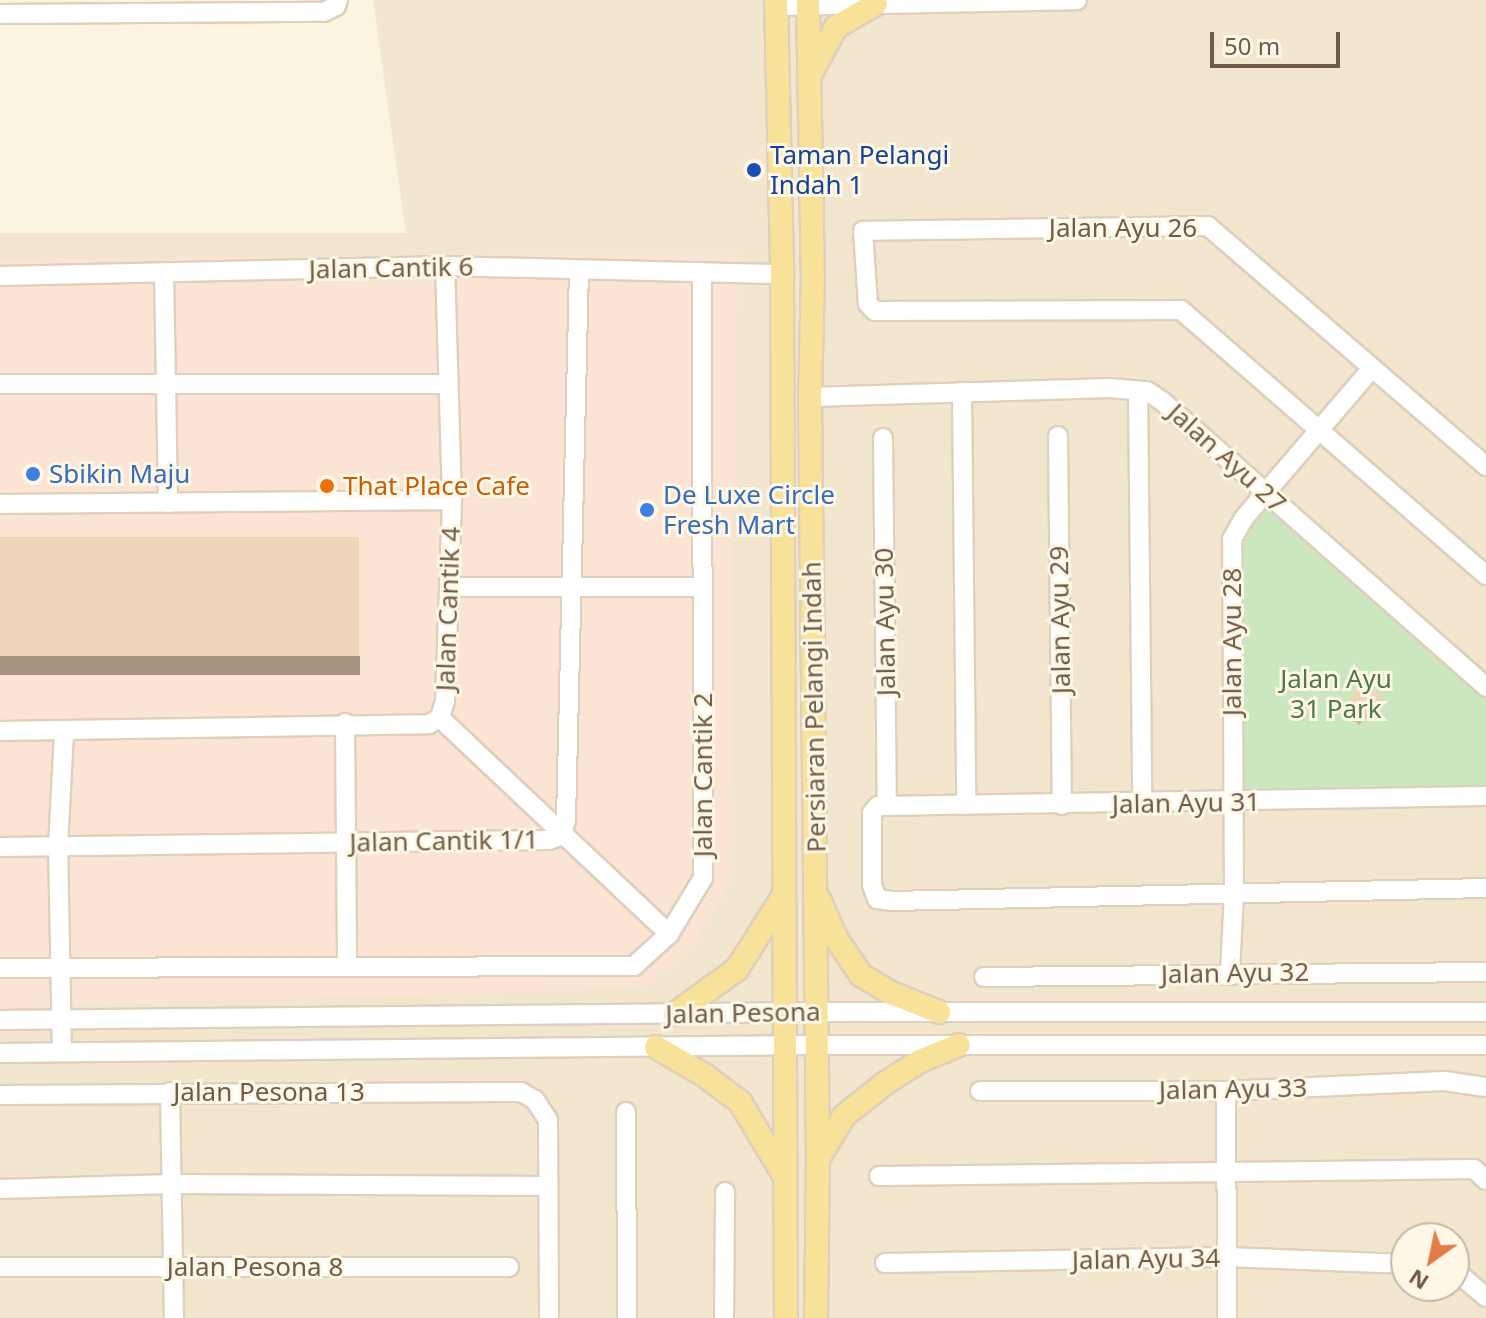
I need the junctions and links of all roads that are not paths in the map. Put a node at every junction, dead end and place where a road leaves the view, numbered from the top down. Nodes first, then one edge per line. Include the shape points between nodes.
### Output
1 (338, 0) edge
2 (1077, 0) edge
3 (808, 2) edge
4 (776, 3) edge
5 (876, 4) junction
6 (115, 6) edge
7 (0, 14) edge
8 (809, 77) junction
9 (812, 254) junction
10 (445, 266) junction
11 (579, 270) junction
12 (164, 272) junction
13 (702, 272) junction
14 (782, 274) junction
15 (0, 276) edge
16 (1372, 368) junction
17 (0, 384) edge
18 (166, 384) junction
19 (447, 384) junction
20 (1138, 391) junction
21 (962, 392) junction
22 (810, 397) junction
23 (1319, 430) junction
24 (1058, 436) dead end
25 (883, 438) dead end
26 (1486, 466) edge
27 (1266, 494) junction
28 (452, 500) junction
29 (168, 503) junction
30 (0, 504) edge
31 (1486, 575) edge
32 (449, 587) junction
33 (571, 587) junction
34 (703, 587) junction
35 (1486, 687) edge
36 (440, 718) junction
37 (345, 723) junction
38 (0, 731) edge
39 (64, 731) junction
40 (1486, 796) edge
41 (1232, 803) junction
42 (1142, 804) junction
43 (966, 805) junction
44 (1062, 805) junction
45 (882, 806) junction
46 (562, 835) junction
47 (346, 843) junction
48 (0, 847) edge
49 (58, 847) junction
50 (1486, 888) edge
51 (816, 890) junction
52 (1234, 894) junction
53 (782, 898) junction
54 (669, 934) junction
55 (347, 967) junction
56 (0, 968) edge
57 (58, 968) junction
58 (1230, 972) junction
59 (1486, 972) edge
60 (984, 977) dead end
61 (815, 1012) junction
62 (939, 1012) junction
63 (1486, 1012) edge
64 (675, 1014) junction
65 (784, 1014) junction
66 (61, 1019) junction
67 (0, 1020) edge
68 (815, 1045) junction
69 (959, 1045) junction
70 (1486, 1045) edge
71 (784, 1046) junction
72 (656, 1047) junction
73 (62, 1052) junction
74 (0, 1053) edge
75 (1486, 1087) edge
76 (980, 1091) dead end
77 (1226, 1091) junction
78 (170, 1092) junction
79 (0, 1095) edge
80 (626, 1112) dead end
81 (818, 1159) junction
82 (1226, 1172) junction
83 (879, 1176) dead end
84 (1486, 1180) edge
85 (787, 1181) junction
86 (172, 1184) junction
87 (548, 1186) junction
88 (0, 1189) edge
89 (725, 1192) dead end
90 (1227, 1257) junction
91 (885, 1263) dead end
92 (1390, 1263) edge
93 (0, 1267) edge
94 (173, 1267) junction
95 (509, 1267) dead end
96 (1470, 1284) edge
97 (1486, 1297) edge
98 (174, 1318) edge
99 (549, 1318) edge
100 (627, 1318) edge
101 (724, 1318) edge
102 (786, 1318) edge
103 (816, 1318) edge
104 (1227, 1318) edge

1 - 6 street via 324,12
2 - 5 street
3 - 4 street
3 - 5 street
3 - 8 main road, Persiaran Pelangi Indah
4 - 14 main road, Persiaran Pelangi Indah
5 - 8 main road via 836,27
6 - 7 street
8 - 9 main road, Persiaran Pelangi Indah
9 - 14 main road via 796,274
9 - 22 main road, Persiaran Pelangi Indah
10 - 11 street, Jalan Cantik 6
10 - 12 street, Jalan Cantik 6
10 - 19 street, Jalan Cantik 4
11 - 13 street, Jalan Cantik 6
11 - 33 street, Jalan Cantik 1/1
12 - 15 street, Jalan Cantik 6
12 - 18 street
13 - 14 street, Jalan Cantik 6
13 - 34 street, Jalan Cantik 2
14 - 53 main road, Persiaran Pelangi Indah
16 - 23 street
16 - 23 street, Jalan Ayu 26 via 1208,226 863,231 868,304 875,311 1181,310
16 - 26 street, Jalan Ayu 26
17 - 18 street
18 - 19 street
18 - 29 street
19 - 28 street, Jalan Cantik 4
20 - 21 street, Jalan Ayu 27
20 - 27 street, Jalan Ayu 27 via 1162,401
20 - 42 street
21 - 22 street, Jalan Ayu 27
21 - 43 street
22 - 51 main road, Persiaran Pelangi Indah
23 - 27 street
23 - 31 street
24 - 44 street, Jalan Ayu 29
25 - 45 street, Jalan Ayu 30
27 - 35 street, Jalan Ayu 27
27 - 41 street, Jalan Ayu 28 via 1232,539
28 - 29 street
28 - 32 street, Jalan Cantik 4
29 - 30 street
32 - 33 street
32 - 36 street, Jalan Cantik 4
33 - 34 street
33 - 46 street, Jalan Cantik 1/1
34 - 54 street, Jalan Cantik 2 via 703,878
36 - 37 street, Jalan Cantik 4 via 429,724
36 - 46 street
37 - 39 street, Jalan Cantik 4
37 - 47 street
38 - 39 street, Jalan Cantik 4
39 - 49 street
40 - 41 street, Jalan Ayu 31
41 - 42 street, Jalan Ayu 31
41 - 52 street, Jalan Ayu 28
42 - 44 street, Jalan Ayu 31
43 - 44 street, Jalan Ayu 31
43 - 45 street, Jalan Ayu 31
45 - 52 street, Jalan Ayu 30 via 873,808 872,885 877,899
46 - 47 street, Jalan Cantik 1/1 via 549,840
46 - 54 street
47 - 49 street, Jalan Cantik 1/1
47 - 55 street
48 - 49 street, Jalan Cantik 1/1
49 - 57 street
50 - 52 street
51 - 61 main road, Persiaran Pelangi Indah
51 - 62 main road via 836,938 861,975
52 - 58 street, Jalan Ayu 28
53 - 64 main road via 737,969
53 - 65 main road, Persiaran Pelangi Indah
54 - 55 street, Jalan Cantik 2 via 634,966
55 - 57 street, Jalan Cantik 2
56 - 57 street, Jalan Cantik 2
57 - 66 street
58 - 59 street, Jalan Ayu 32
58 - 60 street, Jalan Ayu 32
61 - 62 street, Jalan Pesona
61 - 65 street, Jalan Pesona
61 - 68 main road, Persiaran Pelangi Indah
62 - 63 street, Jalan Pesona
64 - 65 street, Jalan Pesona
64 - 66 street, Jalan Pesona
65 - 71 main road, Persiaran Pelangi Indah
66 - 67 street, Jalan Pesona
66 - 73 street
68 - 69 street, Jalan Pesona
68 - 71 street, Jalan Pesona
68 - 81 main road, Persiaran Pelangi Indah
69 - 70 street, Jalan Pesona
69 - 81 main road via 920,1061 844,1116
71 - 72 street, Jalan Pesona
71 - 85 main road, Persiaran Pelangi Indah
72 - 73 street, Jalan Pesona
72 - 85 main road via 740,1102
73 - 74 street, Jalan Pesona
75 - 77 street, Jalan Ayu 33 via 1445,1081
76 - 77 street, Jalan Ayu 33
77 - 82 street
78 - 79 street, Jalan Pesona 13
78 - 86 street
78 - 87 street, Jalan Pesona 13 via 521,1092 535,1100 548,1120
80 - 100 street
81 - 103 main road, Persiaran Pelangi Indah
82 - 83 street
82 - 84 street via 1474,1169
82 - 90 street
85 - 102 main road, Persiaran Pelangi Indah
86 - 87 street
86 - 88 street
86 - 94 street
87 - 99 street
89 - 101 street
90 - 91 street, Jalan Ayu 34
90 - 92 street, Jalan Ayu 34
90 - 104 street
93 - 94 street, Jalan Pesona 8
94 - 95 street, Jalan Pesona 8
94 - 98 street
96 - 97 street

